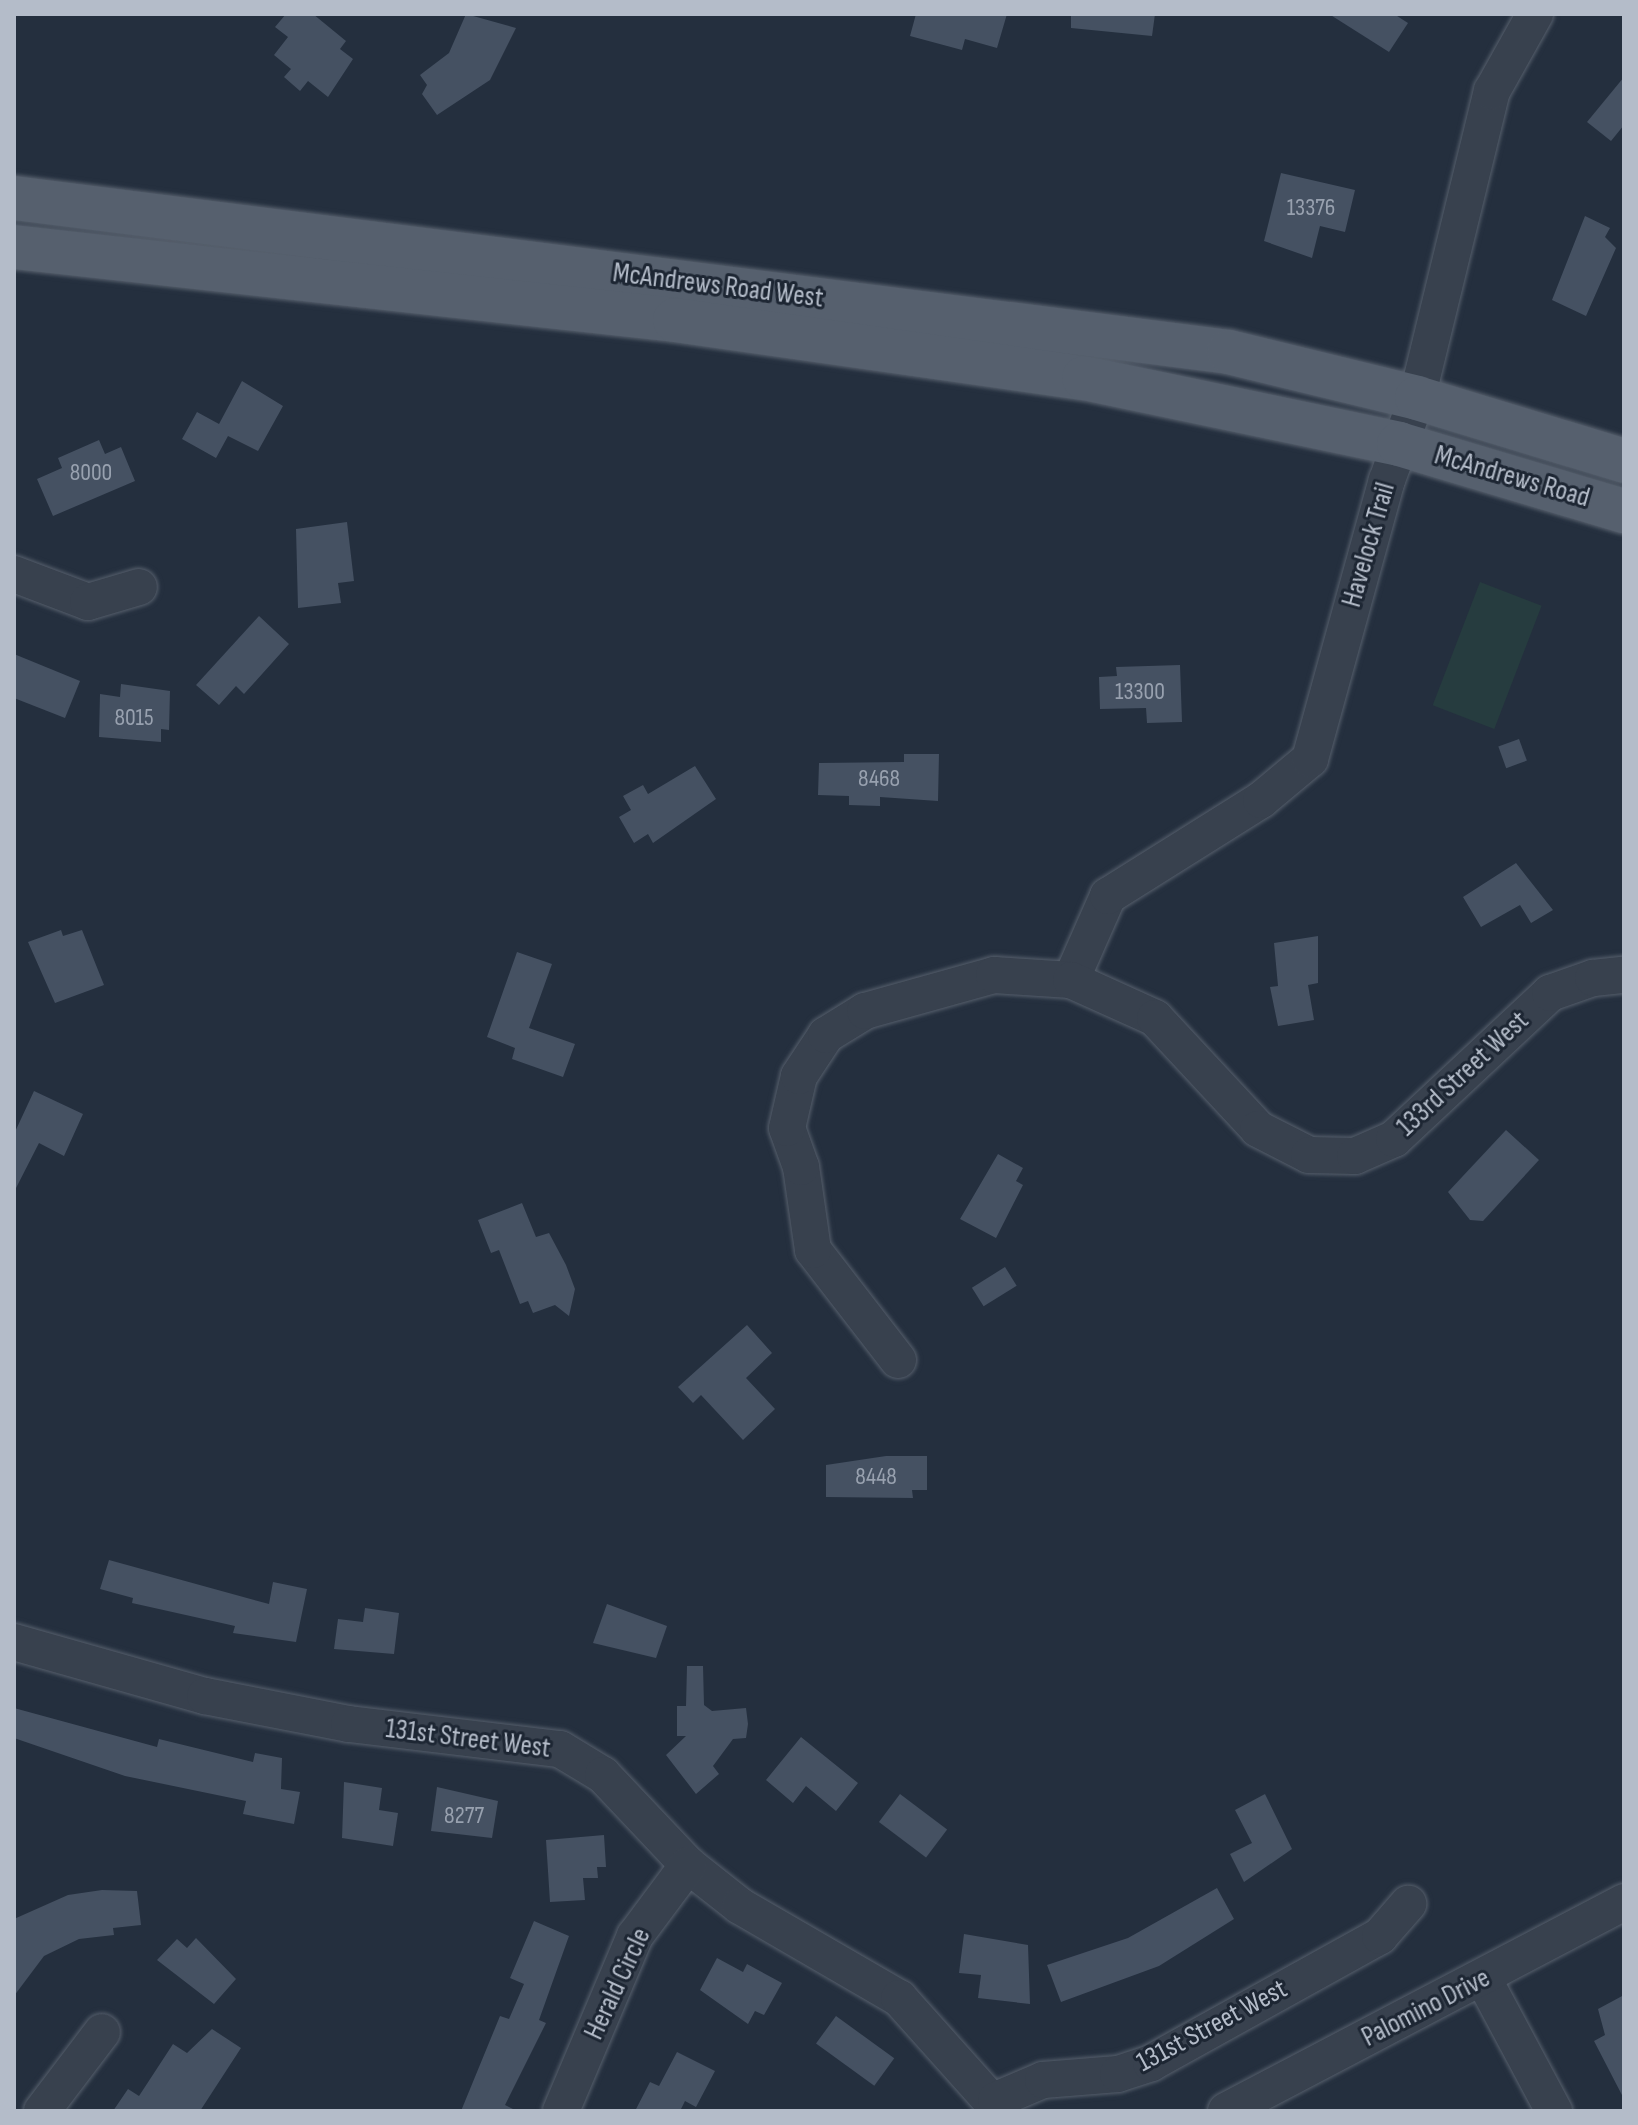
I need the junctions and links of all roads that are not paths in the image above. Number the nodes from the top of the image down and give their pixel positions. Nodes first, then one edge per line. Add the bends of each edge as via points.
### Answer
1 (1535, 14) edge
2 (14, 198) edge
3 (14, 247) edge
4 (1417, 398) junction
5 (1399, 444) junction
6 (1624, 461) edge
7 (1624, 511) edge
8 (14, 574) edge
9 (139, 587) dead end
10 (1624, 975) edge
11 (1071, 980) junction
12 (898, 1360) dead end
13 (14, 1642) edge
14 (688, 1865) junction
15 (1624, 1902) edge
16 (1408, 1904) dead end
17 (1484, 1980) junction
18 (102, 2032) dead end
19 (998, 2106) edge
20 (42, 2111) edge
21 (561, 2111) edge
22 (1226, 2111) edge
23 (1554, 2111) edge

1 - 4 street, Havelock Trail via 1492,91
2 - 4 main road, McAndrews Road West via 1229,352
3 - 5 main road, McAndrews Road West via 691,322 1084,378
4 - 5 street, Havelock Trail
4 - 6 main road, McAndrews Road
5 - 7 main road, McAndrews Road
5 - 11 street, Havelock Trail via 1310,759 1261,800 1108,896
8 - 9 street via 88,602
10 - 11 street, 133rd Street West via 1593,978 1550,993 1394,1139 1355,1156 1309,1155 1258,1129 1155,1018
11 - 12 street via 994,975 865,1011 826,1035 799,1076 787,1128 801,1167 813,1250
13 - 14 street, 131st Street West via 205,1696 349,1724 560,1749 603,1775
14 - 19 street, 131st Street West via 740,1906 899,1998
14 - 21 street, Herald Circle via 635,1936
15 - 17 street, Palomino Drive
16 - 19 street, 131st Street West via 1380,1936 1151,2063 1118,2074 1043,2080
17 - 22 street, Palomino Drive
17 - 23 street
18 - 20 street

